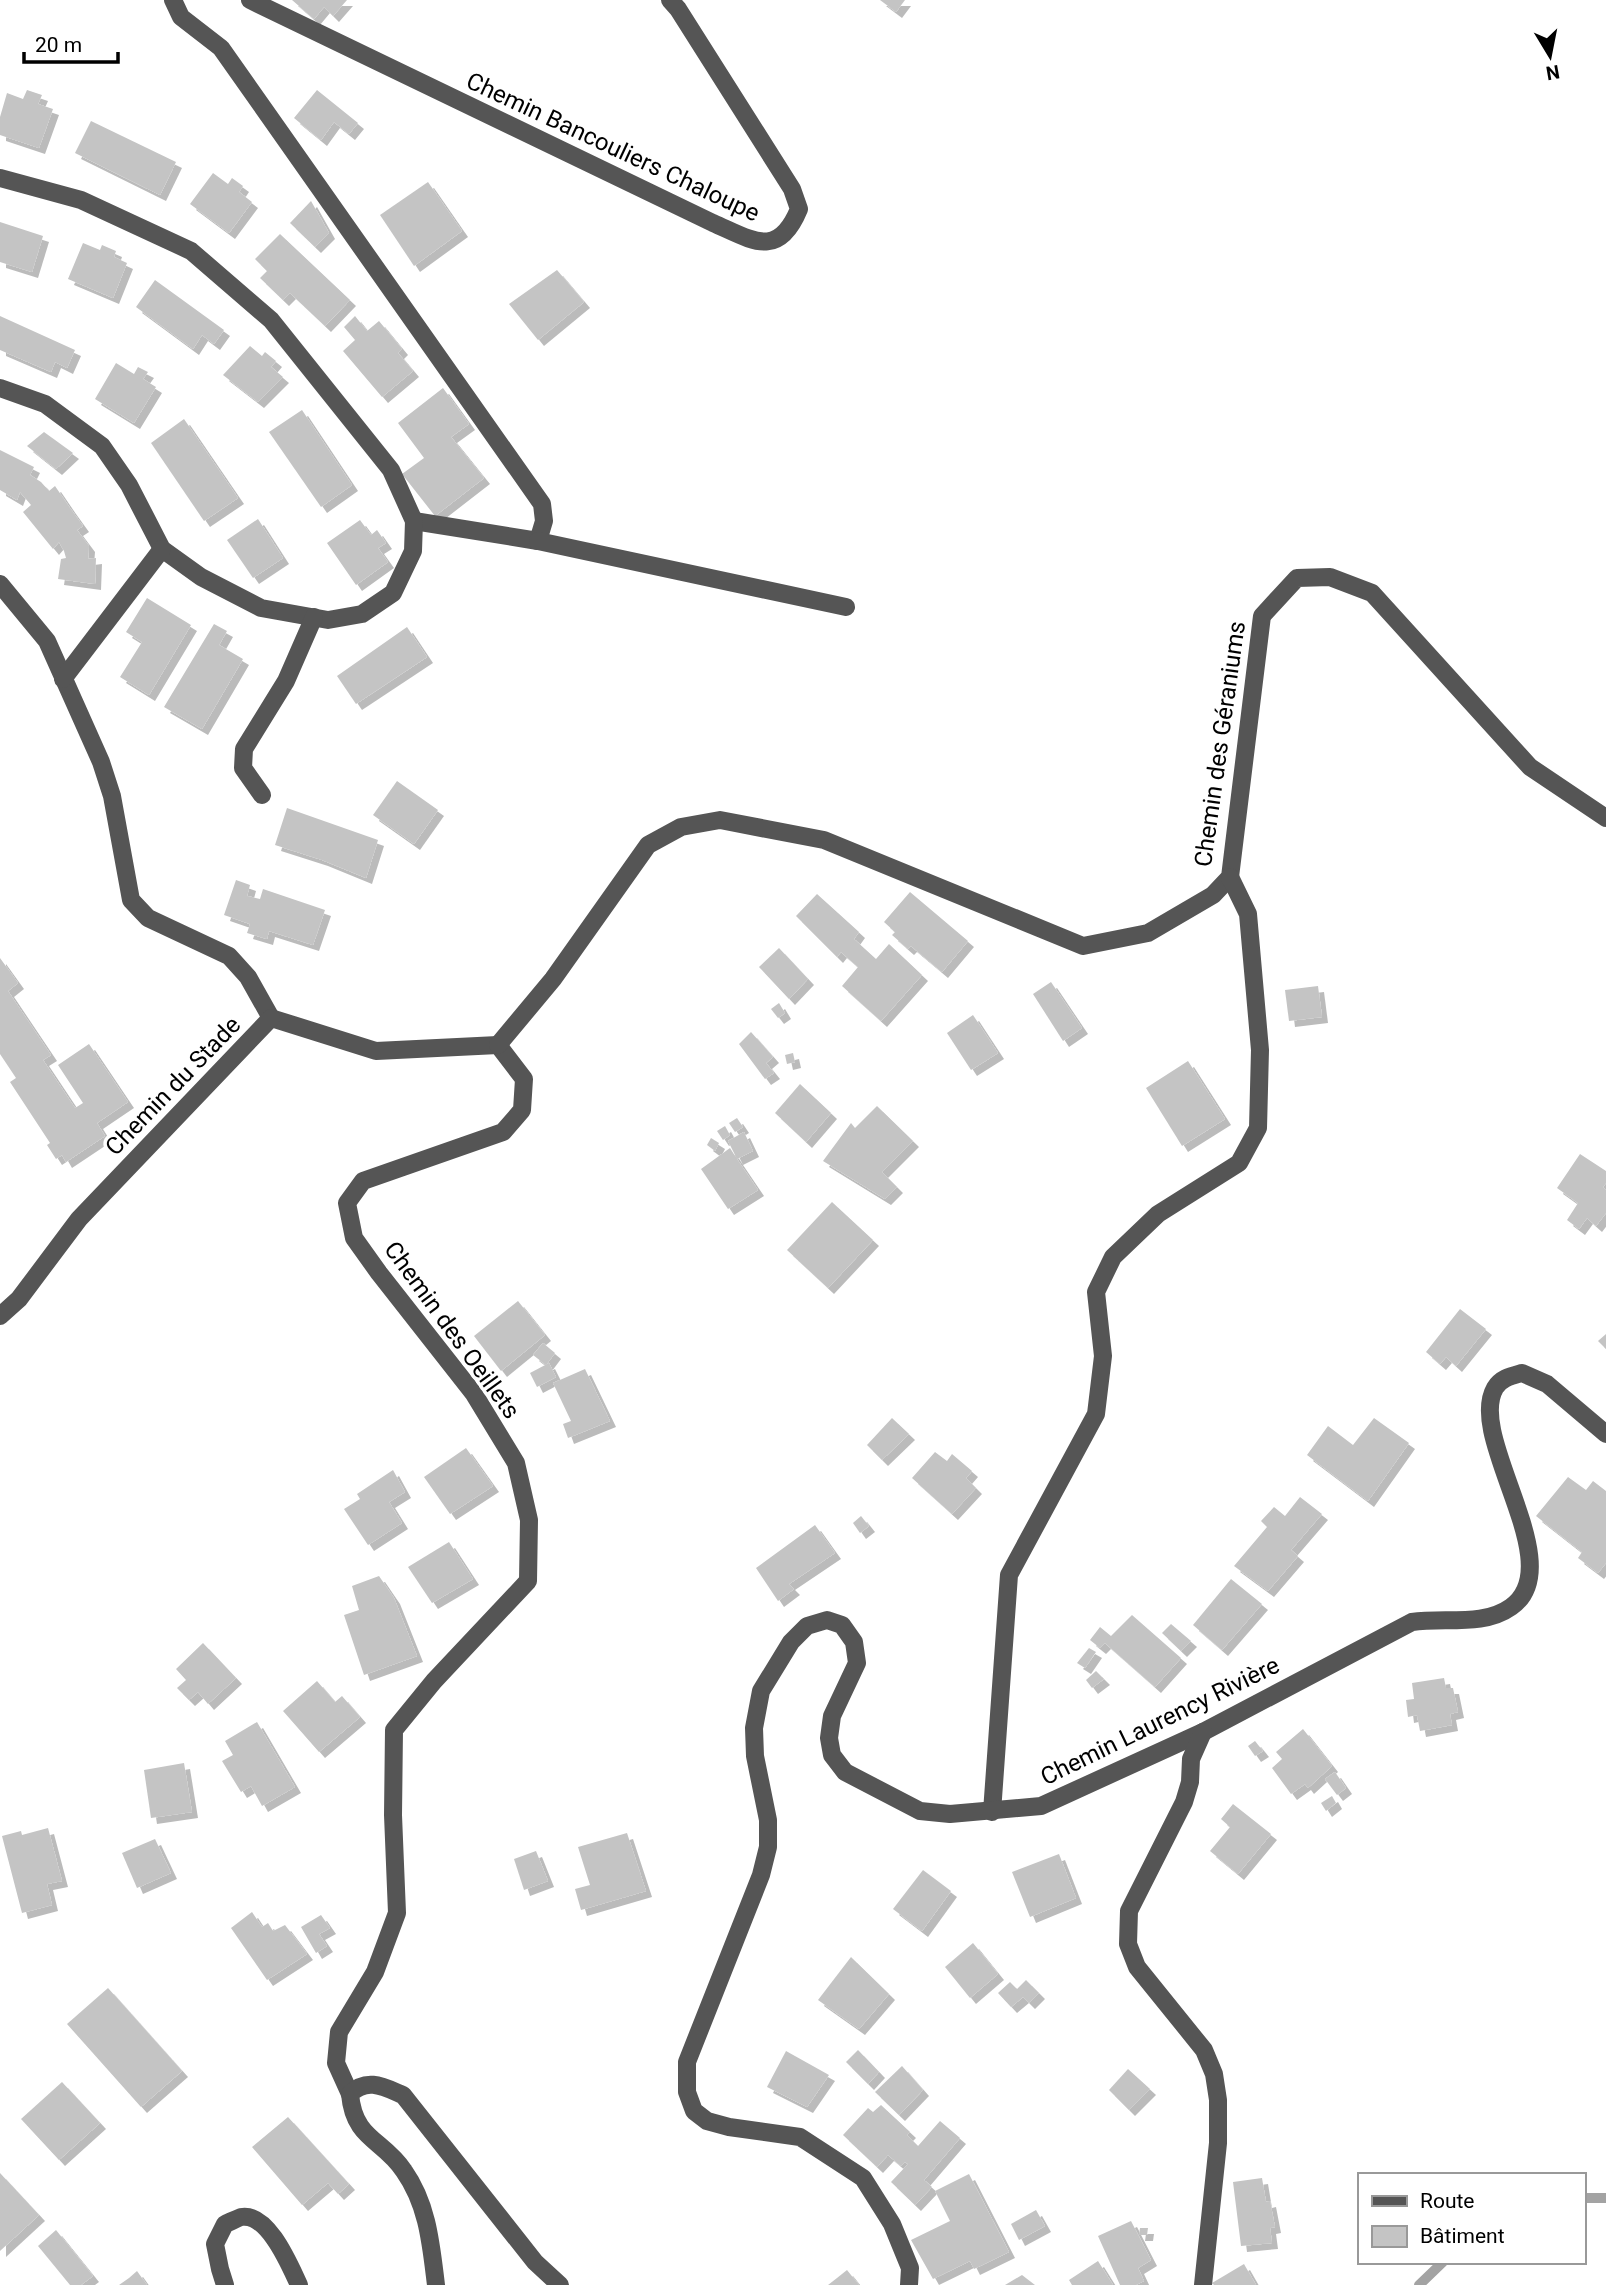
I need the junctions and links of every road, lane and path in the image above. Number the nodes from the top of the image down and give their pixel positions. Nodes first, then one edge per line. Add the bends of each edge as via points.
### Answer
1 (173, 0) edge
2 (250, 0) edge
3 (670, 0) edge
4 (0, 178) edge
5 (0, 388) edge
6 (414, 521) junction
7 (538, 541) junction
8 (162, 549) junction
9 (0, 584) edge
10 (846, 607) dead end
11 (314, 617) junction
12 (63, 679) junction
13 (262, 795) dead end
14 (1606, 818) edge
15 (1230, 877) junction
16 (271, 1018) junction
17 (498, 1045) junction
18 (0, 1316) edge
19 (1606, 1434) edge
20 (1203, 1732) junction
21 (992, 1812) junction
22 (350, 2094) junction
23 (225, 2285) edge
24 (299, 2285) edge
25 (436, 2285) edge
26 (560, 2285) edge
27 (909, 2285) edge
28 (1203, 2285) edge

1 - 7 street via 181,17 221,48 542,504 544,521
2 - 3 street, Chemin Bancouliers Chaloupe via 713,223 757,242 776,240 791,228 799,209 792,189
4 - 6 street via 81,200 191,251 271,320 391,470
5 - 8 street via 45,404 102,446 130,485
6 - 7 street
6 - 11 street via 413,551 393,593 362,614 328,620
7 - 10 street
8 - 11 street via 201,578 261,608
8 - 12 street
9 - 12 street, Chemin du Stade via 47,641
11 - 13 street via 286,681 244,749 243,768
12 - 16 street, Chemin du Stade via 112,796 131,900 148,918 229,956
14 - 15 street, Chemin des Géraniums via 1530,767 1372,593 1330,578 1297,578 1262,616
15 - 17 street, Chemin des Géraniums via 1213,895 1148,933 1083,946 824,840 720,820 681,827 648,845 553,979
15 - 21 street via 1248,914 1260,1051 1258,1128 1239,1163 1158,1214 1114,1257 1096,1292 1103,1356 1096,1414 1009,1575
16 - 17 street via 376,1051
16 - 18 street, Chemin du Stade via 79,1219 19,1299
17 - 22 street, Chemin des Oeillets via 524,1079 522,1110 503,1132 363,1181 347,1203 354,1238 474,1394 516,1463 529,1520 528,1580 433,1681 394,1730 397,1913 375,1972 339,2032 336,2063
19 - 20 street, Chemin Laurency Rivière via 1547,1384 1522,1373 1504,1378 1494,1390 1492,1431 1531,1563 1527,1587 1513,1606 1476,1619 1412,1622
20 - 21 street, Chemin Laurency Rivière via 1041,1806
20 - 28 street via 1191,1759 1184,1802 1129,1911 1128,1944 1137,1967 1204,2050 1219,2099
21 - 27 street, Chemin Laurency Rivière via 920,1811 845,1772 832,1755 829,1738 832,1716 857,1664 854,1642 842,1625 827,1620 807,1626 791,1642 761,1691 754,1728 768,1847 687,2062 687,2092 694,2111 707,2121 800,2137 863,2178 892,2224 910,2268
22 - 25 street via 351,2110 362,2131 403,2168 418,2194 428,2225
22 - 26 street via 357,2086 375,2083 403,2095 535,2262
23 - 24 street via 215,2244 225,2224 243,2217 259,2221 282,2249

